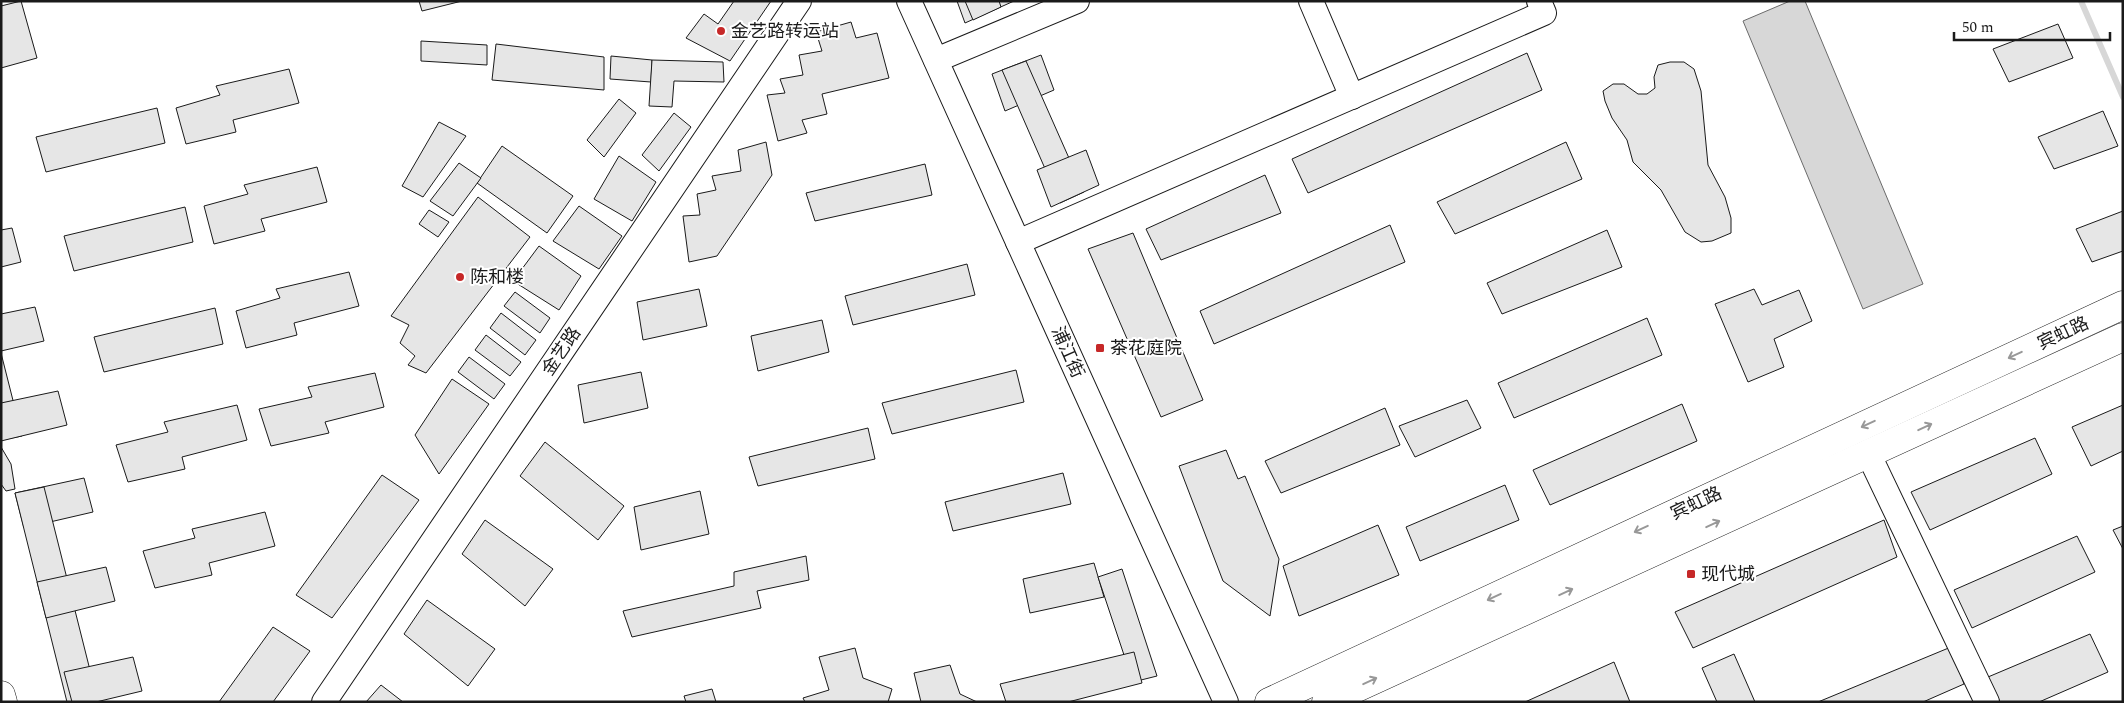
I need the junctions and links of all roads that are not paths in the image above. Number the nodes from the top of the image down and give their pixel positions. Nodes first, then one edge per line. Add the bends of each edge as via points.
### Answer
1 (799, 1) edge
2 (909, 1) edge
3 (1077, 1) edge
4 (1311, 1) edge
5 (1539, 1) edge
6 (936, 60) junction
7 (1352, 96) junction
8 (1018, 242) junction
9 (2123, 305) edge
10 (2123, 336) edge
11 (1868, 453) junction
12 (1, 695) edge
13 (1980, 700) edge
14 (3, 702) edge
15 (324, 702) edge
16 (1226, 702) edge
17 (1270, 702) edge
18 (1326, 702) edge

1 - 15 street, 金艺路
2 - 6 street, 浦江街
3 - 6 street
4 - 7 street
5 - 7 street via 1544,13
6 - 8 street, 浦江街
7 - 8 street
8 - 16 street, 浦江街
9 -> 17 main road, 宾虹路
11 -> 10 main road, 宾虹路
11 - 13 street
18 -> 11 main road, 宾虹路
12 - 14 main road

